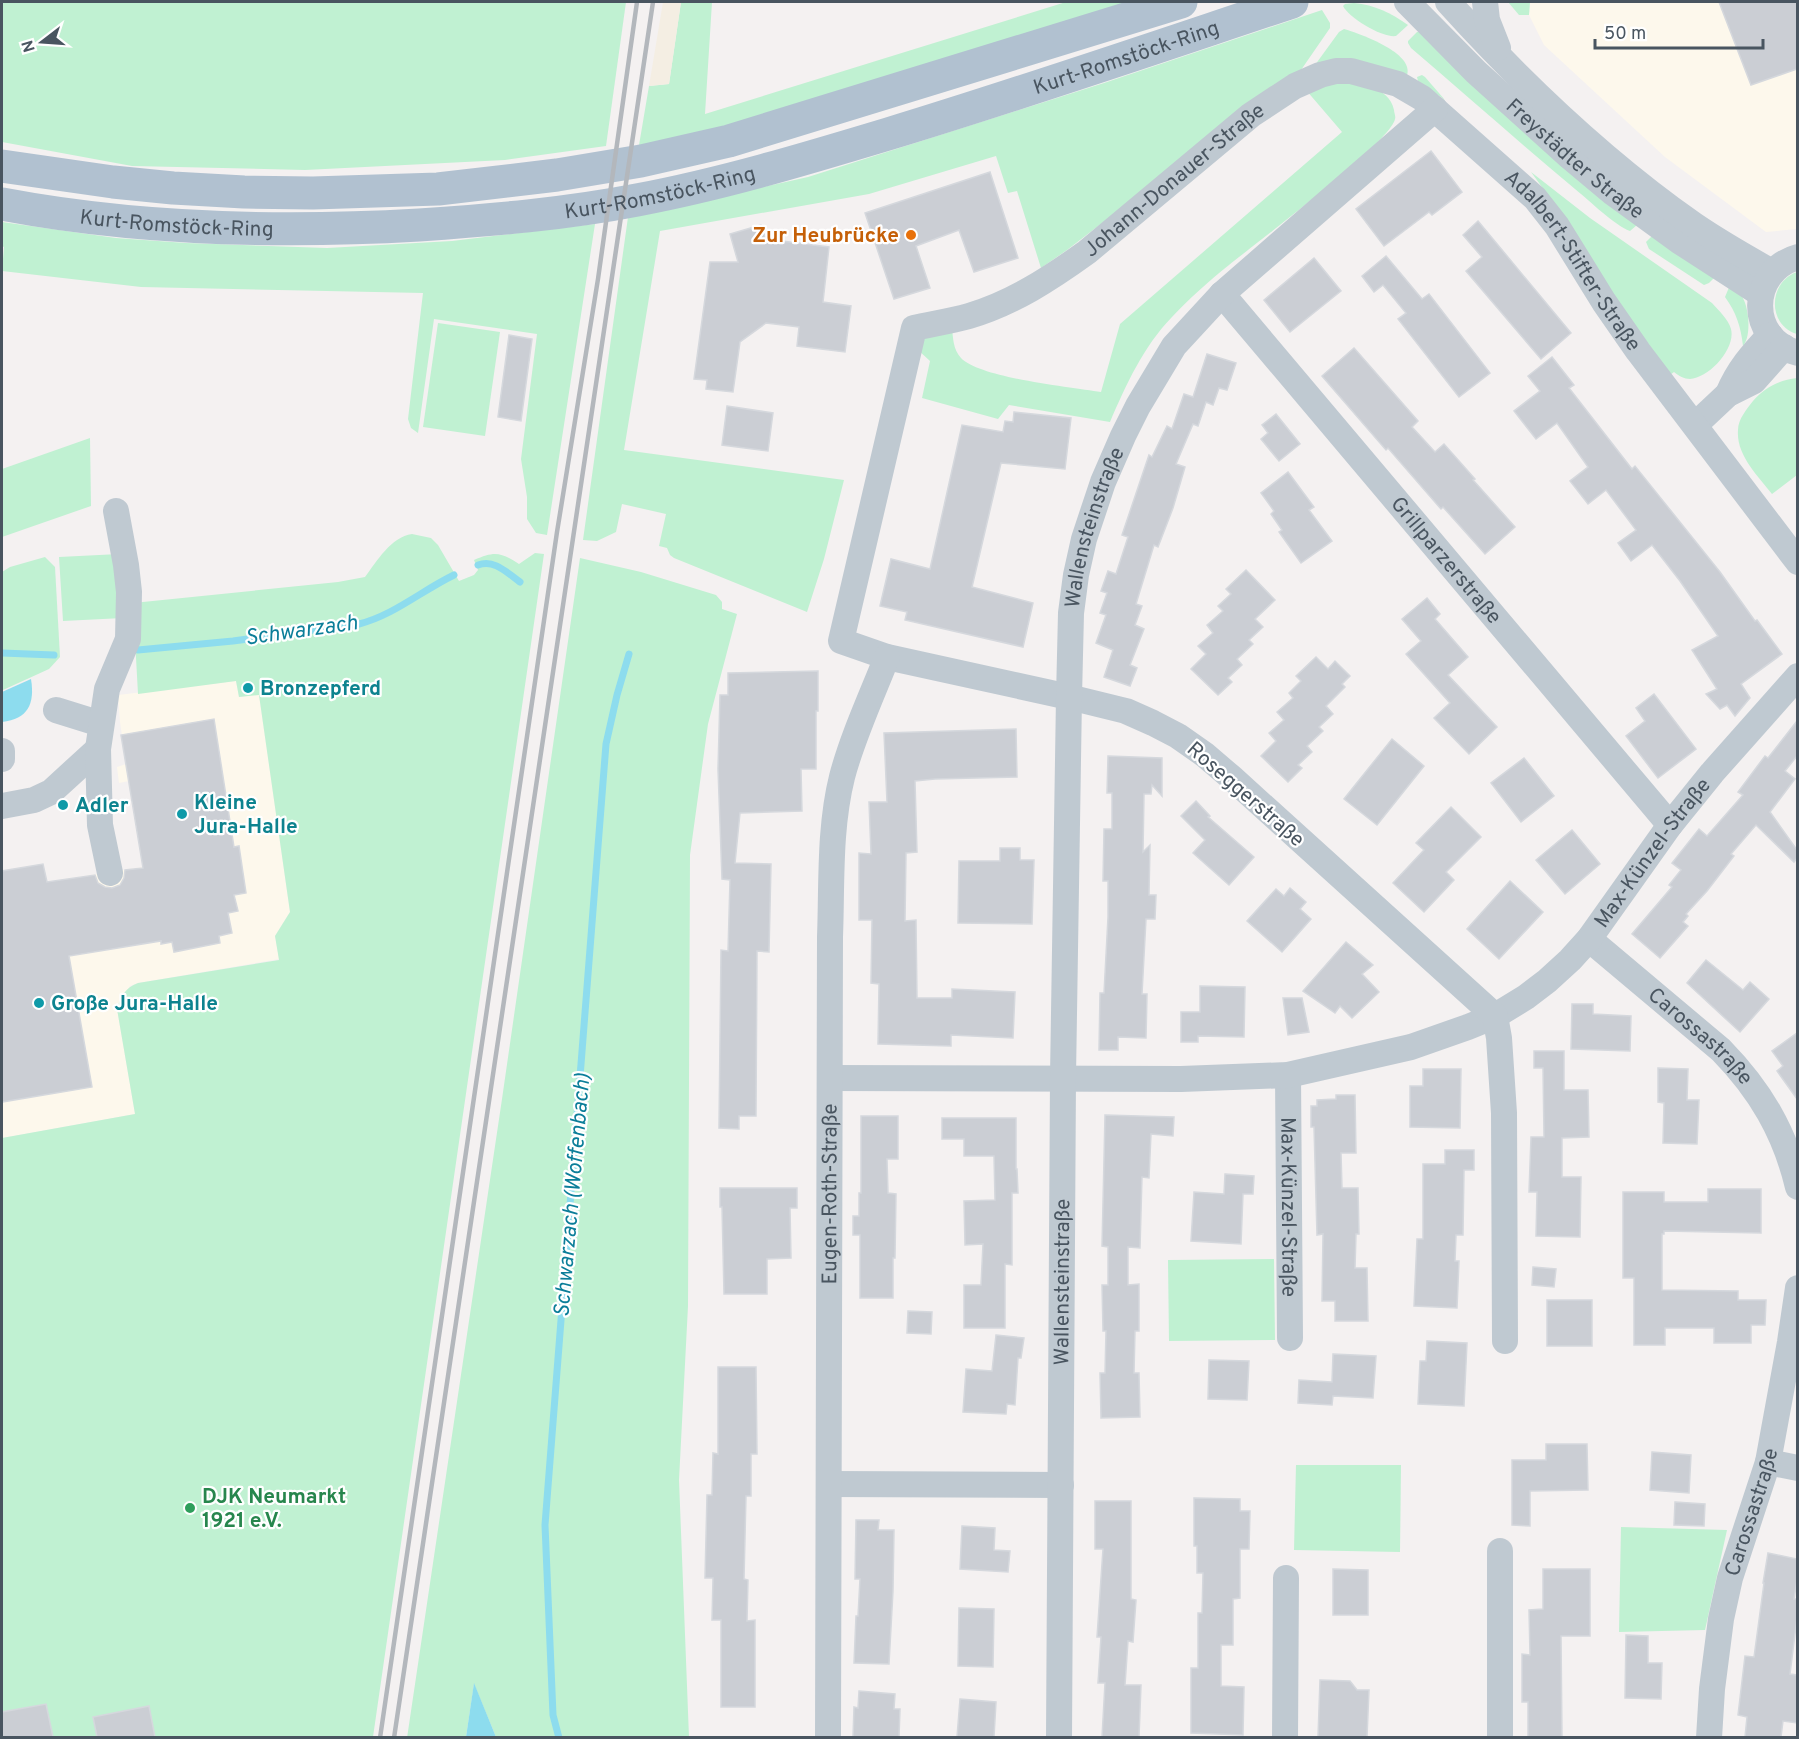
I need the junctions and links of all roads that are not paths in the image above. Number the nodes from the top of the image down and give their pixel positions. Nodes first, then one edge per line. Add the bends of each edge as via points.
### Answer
1 (1180, 2) edge
2 (1292, 2) edge
3 (1407, 2) edge
4 (1448, 2) edge
5 (1485, 2) edge
6 (1506, 64) junction
7 (1435, 109) junction
8 (2, 166) edge
9 (2, 204) edge
10 (1797, 257) edge
11 (1766, 283) junction
12 (1222, 294) junction
13 (1784, 345) edge
14 (1695, 425) junction
15 (116, 511) dead end
16 (1797, 562) edge
17 (841, 641) joint
18 (888, 657) junction
19 (1797, 676) edge
20 (1069, 697) junction
21 (56, 710) dead end
22 (99, 737) junction
23 (2, 751) edge
24 (2, 759) edge
25 (2, 806) edge
26 (1670, 825) junction
27 (110, 873) dead end
28 (1588, 939) junction
29 (1495, 1016) junction
30 (1288, 1075) junction
31 (1063, 1077) junction
32 (830, 1078) junction
33 (1797, 1187) edge
34 (1797, 1288) edge
35 (1290, 1338) dead end
36 (1505, 1341) dead end
37 (1768, 1462) junction
38 (1797, 1468) edge
39 (828, 1484) junction
40 (1061, 1485) junction
41 (1500, 1551) dead end
42 (1286, 1578) dead end
43 (828, 1737) edge
44 (1059, 1737) edge
45 (1285, 1737) edge
46 (1500, 1737) edge
47 (1709, 1737) edge

1 - 8 main road, Kurt-Romstöck-Ring via 729,141 557,175 438,189 313,194 173,188
2 - 9 main road, Kurt-Romstöck-Ring via 971,109 800,161 713,184 578,210 322,230 182,227
3 - 11 street, Freystädter Straße via 1476,72 1613,193 1679,241
4 - 6 street, Freystädter Straße
5 - 6 street via 1487,20
6 - 11 street, Freystädter Straße via 1638,183
7 - 12 street, Wallensteinstraße
7 - 14 street, Adalbert-Stifter-Straße via 1548,214 1611,312
7 - 17 street, Johann-Donauer-Straße via 1409,90 1367,74 1336,71 1320,75 1295,86 1251,115 1088,252 1045,281 988,309 914,328
10 - 11 street via 1786,261
11 - 13 street via 1761,315
12 - 20 street, Wallensteinstraße via 1161,365 1122,436 1103,482 1076,575
12 - 26 street, Grillparzerstraße
13 - 14 street via 1743,365 1728,394
14 - 16 street, Adalbert-Stifter-Straße
15 - 22 street via 129,592 128,639 107,688
17 - 18 street, Roseggerstraße
18 - 20 street, Roseggerstraße
18 - 32 street, Eugen-Roth-Straße via 854,742 837,801 830,926
19 - 26 street, Max-Künzel-Straße
20 - 29 street, Roseggerstraße via 1126,711 1178,736 1205,755
20 - 31 street, Wallensteinstraße
21 - 22 street
22 - 25 street via 69,777 51,792 34,800
22 - 27 street via 100,825
23 - 24 street
26 - 28 street, Max-Künzel-Straße
28 - 29 street, Max-Künzel-Straße via 1547,981
28 - 33 street, Carossastraße via 1740,1069 1785,1142
29 - 30 street, Max-Künzel-Straße via 1411,1047
29 - 36 street via 1504,1113
30 - 31 street, Max-Künzel-Straße via 1181,1079
30 - 35 street, Max-Künzel-Straße
31 - 32 street
31 - 40 street, Wallensteinstraße
32 - 39 street, Eugen-Roth-Straße
34 - 37 street, Carossastraße
37 - 38 street
37 - 47 street, Carossastraße via 1721,1618
39 - 40 street
39 - 43 street, Eugen-Roth-Straße
40 - 44 street, Wallensteinstraße
41 - 46 street
42 - 45 street

